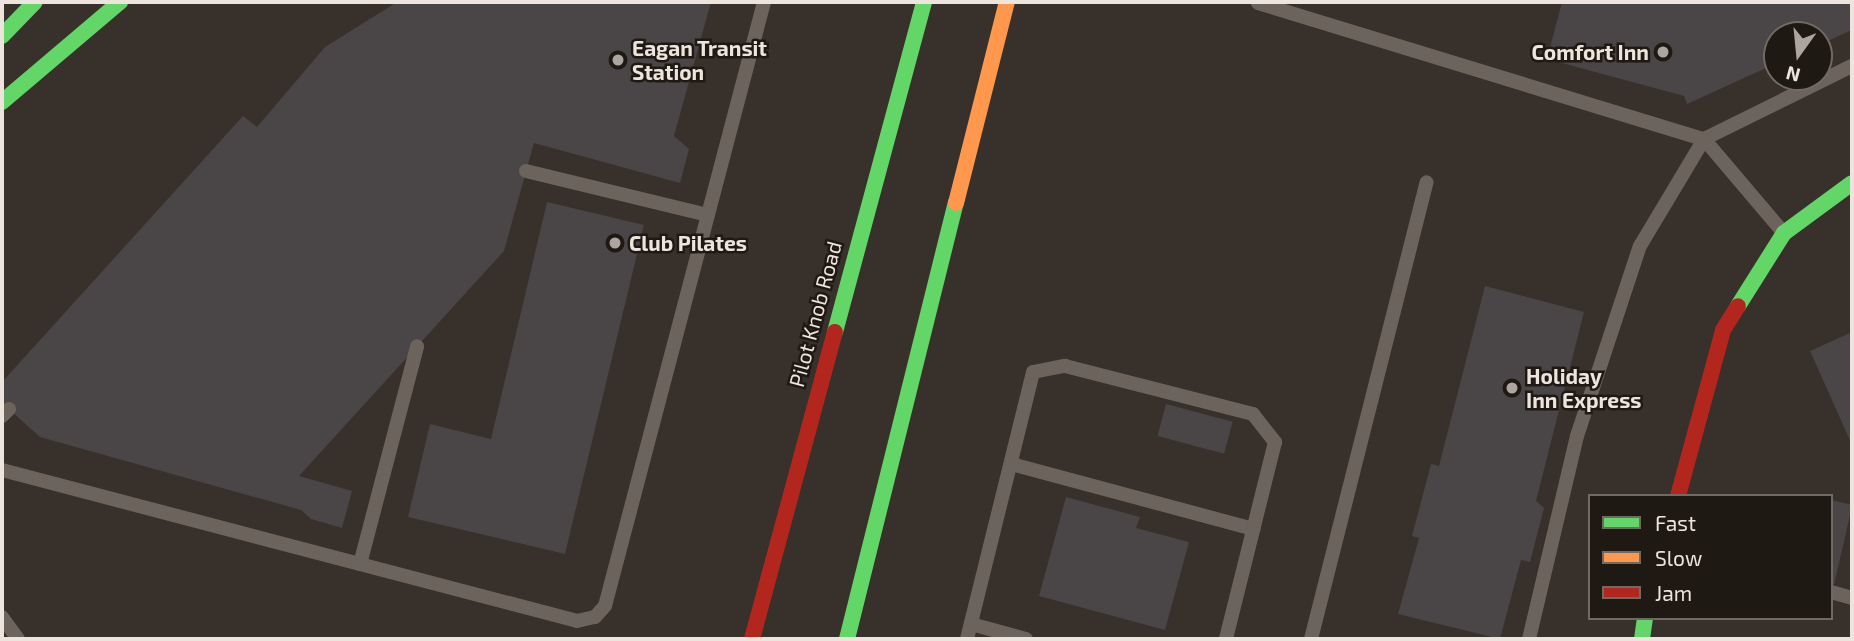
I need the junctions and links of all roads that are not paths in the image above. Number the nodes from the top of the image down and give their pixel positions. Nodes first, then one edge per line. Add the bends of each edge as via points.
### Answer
1 (35, 2) edge
2 (120, 2) edge
3 (764, 2) edge
4 (925, 2) edge
5 (1007, 2) edge
6 (1258, 3) edge
7 (2, 36) edge
8 (1852, 66) edge
9 (2, 102) edge
10 (1704, 139) junction
11 (526, 172) dead end
12 (1427, 182) dead end
13 (1852, 183) edge
14 (708, 215) junction
15 (1784, 233) junction
16 (418, 346) dead end
17 (1011, 464) junction
18 (2, 470) edge
19 (1679, 494) edge
20 (1253, 528) junction
21 (359, 564) junction
22 (1833, 593) edge
23 (1852, 598) edge
24 (2, 617) edge
25 (1645, 620) edge
26 (971, 624) junction
27 (18, 639) edge
28 (752, 639) edge
29 (847, 639) edge
30 (967, 639) edge
31 (1026, 639) edge
32 (1226, 639) edge
33 (1311, 639) edge
34 (1529, 639) edge
35 (1643, 639) edge

1 - 7 main road
2 - 9 main road
3 - 14 lane
4 - 28 main road, Pilot Knob Road
5 - 29 main road
6 - 10 lane
8 - 10 lane
10 - 15 lane via 1751,201
10 - 34 lane via 1640,246 1577,436
11 - 14 lane
12 - 33 lane
13 - 15 main road
14 - 21 lane via 605,606 595,617 578,621
15 - 19 main road via 1723,330
16 - 21 lane
17 - 20 lane
17 - 20 lane via 1034,372 1065,366 1254,414 1275,442
17 - 26 lane
18 - 21 lane
20 - 32 lane
22 - 23 lane
24 - 27 lane
25 - 35 main road
26 - 30 lane
26 - 31 lane

